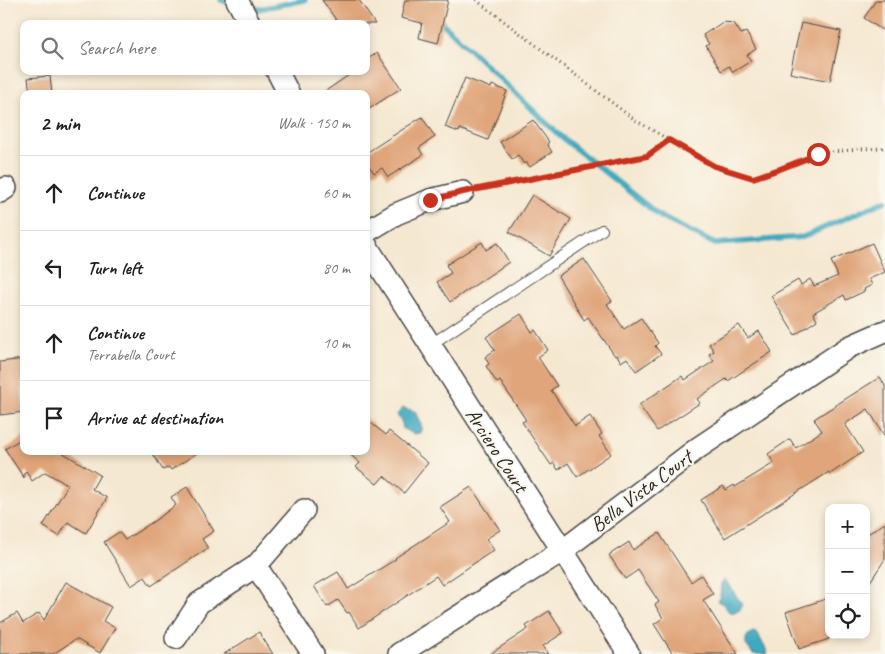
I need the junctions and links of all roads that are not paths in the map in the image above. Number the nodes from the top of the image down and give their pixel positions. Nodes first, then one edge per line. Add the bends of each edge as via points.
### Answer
1 (237, 0) edge
2 (248, 20) edge
3 (279, 75) edge
4 (287, 90) edge
5 (463, 192) road end
6 (370, 230) edge
7 (602, 230) dead end
8 (370, 251) edge
9 (885, 331) edge
10 (430, 345) junction
11 (304, 510) dead end
12 (562, 551) junction
13 (256, 566) junction
14 (176, 638) dead end
15 (313, 654) edge
16 (399, 654) edge
17 (629, 654) edge

1 - 2 street
3 - 4 street
5 - 6 street via 430,200
7 - 10 lane
8 - 10 street, Arciero Court
9 - 12 street, Bella Vista Court via 849,347 706,442
10 - 12 street, Arciero Court
11 - 13 street
12 - 16 street, Bella Vista Court
12 - 17 street, Arciero Court
13 - 14 street via 199,603
13 - 15 street

